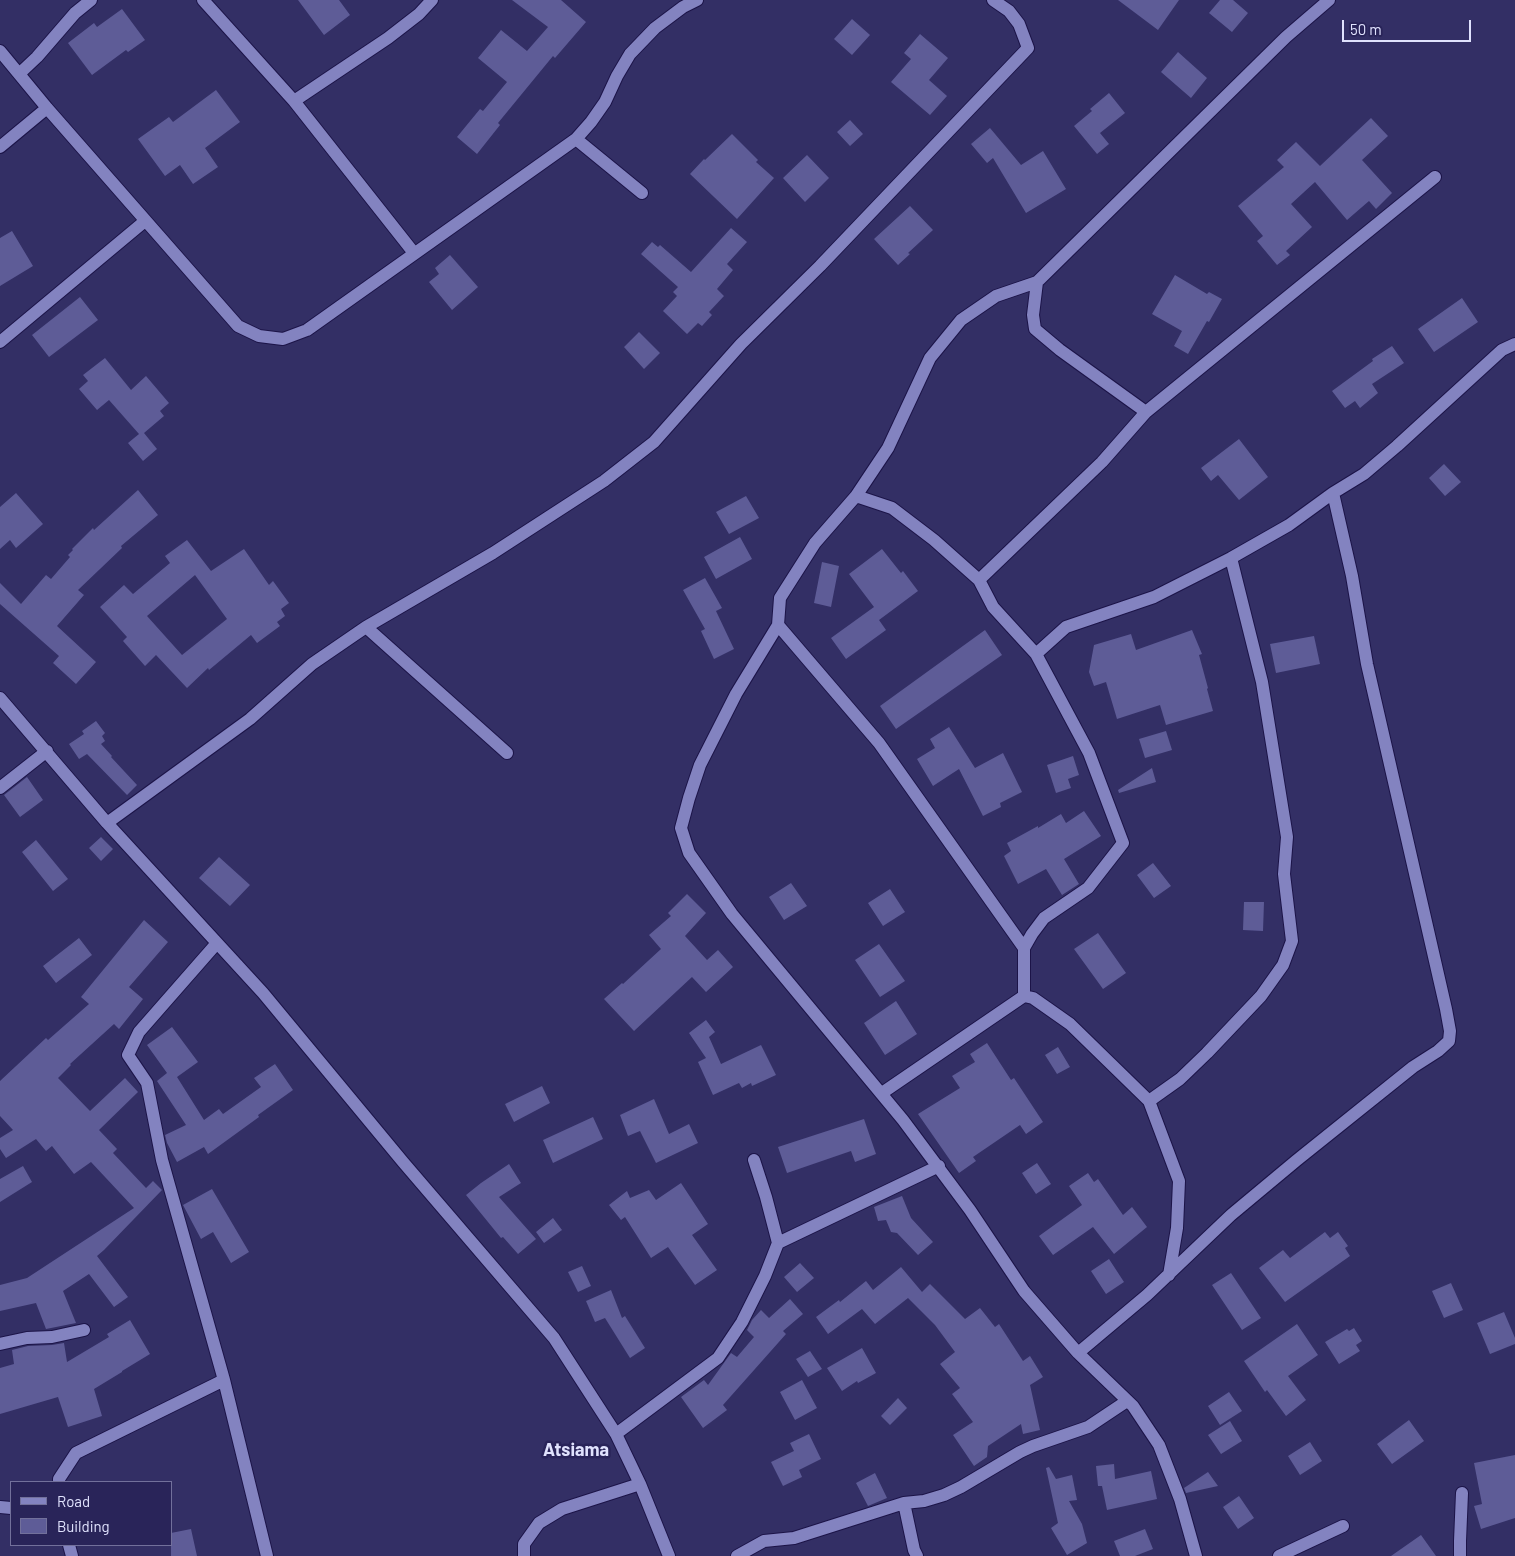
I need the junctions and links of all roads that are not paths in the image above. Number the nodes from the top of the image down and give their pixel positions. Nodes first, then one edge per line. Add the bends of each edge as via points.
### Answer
1 (90, 0) edge
2 (203, 0) edge
3 (432, 0) edge
4 (697, 0) edge
5 (993, 0) edge
6 (1329, 0) edge
7 (0, 51) edge
8 (19, 74) junction
9 (294, 100) junction
10 (47, 108) junction
11 (576, 139) junction
12 (0, 148) edge
13 (1435, 177) dead end
14 (642, 193) dead end
15 (145, 221) junction
16 (414, 253) junction
17 (1037, 282) junction
18 (0, 342) edge
19 (1515, 344) edge
20 (1146, 412) junction
21 (1333, 493) junction
22 (856, 496) junction
23 (1230, 558) junction
24 (979, 580) junction
25 (778, 625) junction
26 (366, 627) junction
27 (1036, 654) junction
28 (0, 698) edge
29 (47, 751) junction
30 (507, 753) dead end
31 (0, 788) edge
32 (107, 823) junction
33 (217, 943) junction
34 (1024, 948) junction
35 (1024, 996) junction
36 (882, 1093) junction
37 (1149, 1101) junction
38 (754, 1160) dead end
39 (939, 1166) junction
40 (778, 1243) junction
41 (1169, 1275) junction
42 (84, 1330) dead end
43 (0, 1344) edge
44 (1078, 1353) junction
45 (224, 1380) junction
46 (1127, 1401) junction
47 (616, 1434) junction
48 (59, 1481) edge
49 (640, 1484) junction
50 (1462, 1493) dead end
51 (904, 1503) junction
52 (1343, 1526) dead end
53 (267, 1556) edge
54 (524, 1556) edge
55 (669, 1556) edge
56 (737, 1556) edge
57 (917, 1556) edge
58 (1196, 1556) edge
59 (1279, 1556) edge
60 (1460, 1556) edge

1 - 8 street
2 - 9 street
3 - 9 street via 388,38
4 - 11 street via 655,28 630,54 605,102
5 - 26 street via 1019,24 1028,48 741,344 654,442 596,486 493,553
6 - 17 street via 1286,37
7 - 8 street
8 - 10 street
9 - 16 street
10 - 12 street
10 - 15 street
11 - 14 street
11 - 16 street
13 - 20 street
15 - 16 street via 238,326 259,336 282,339 307,330
15 - 18 street
17 - 20 street via 1033,315 1035,328
17 - 22 street via 996,296 961,320 930,358 888,448
19 - 21 street via 1502,350 1364,474
20 - 24 street via 1102,462
21 - 23 street via 1289,525
21 - 41 street via 1367,664 1446,1009 1449,1041 1282,1172 1231,1215
22 - 24 street via 892,508
22 - 25 street via 815,543 780,598
23 - 27 street via 1154,597 1066,627
23 - 37 street via 1262,682 1287,837 1284,874 1292,941 1283,965 1261,996 1187,1073
24 - 27 street via 993,607
25 - 34 street via 879,743
25 - 36 street via 736,694 700,765 681,828 689,853 732,914
26 - 30 street
26 - 32 street via 312,664 250,719
27 - 34 street via 1090,752 1123,843 1088,888 1044,918
28 - 29 street
29 - 31 street
29 - 32 street
32 - 33 street
33 - 45 street via 139,1032 128,1055 147,1084 162,1160
33 - 47 street via 554,1338
34 - 35 street
35 - 36 street
35 - 37 street via 1033,998 1070,1024
36 - 39 street
37 - 41 street via 1179,1181 1177,1228
38 - 40 street
39 - 40 street
39 - 44 street via 1024,1290
40 - 47 street via 742,1322 718,1358
41 - 44 street
42 - 43 street
44 - 46 street
45 - 48 street via 76,1452
45 - 53 street
46 - 51 street via 1088,1427 1020,1452 944,1495
46 - 58 street via 1159,1445 1180,1500
47 - 49 street
49 - 54 street via 562,1509 539,1523 524,1544
49 - 55 street
50 - 60 street
51 - 56 street via 794,1538 764,1541
51 - 57 street
52 - 59 street

